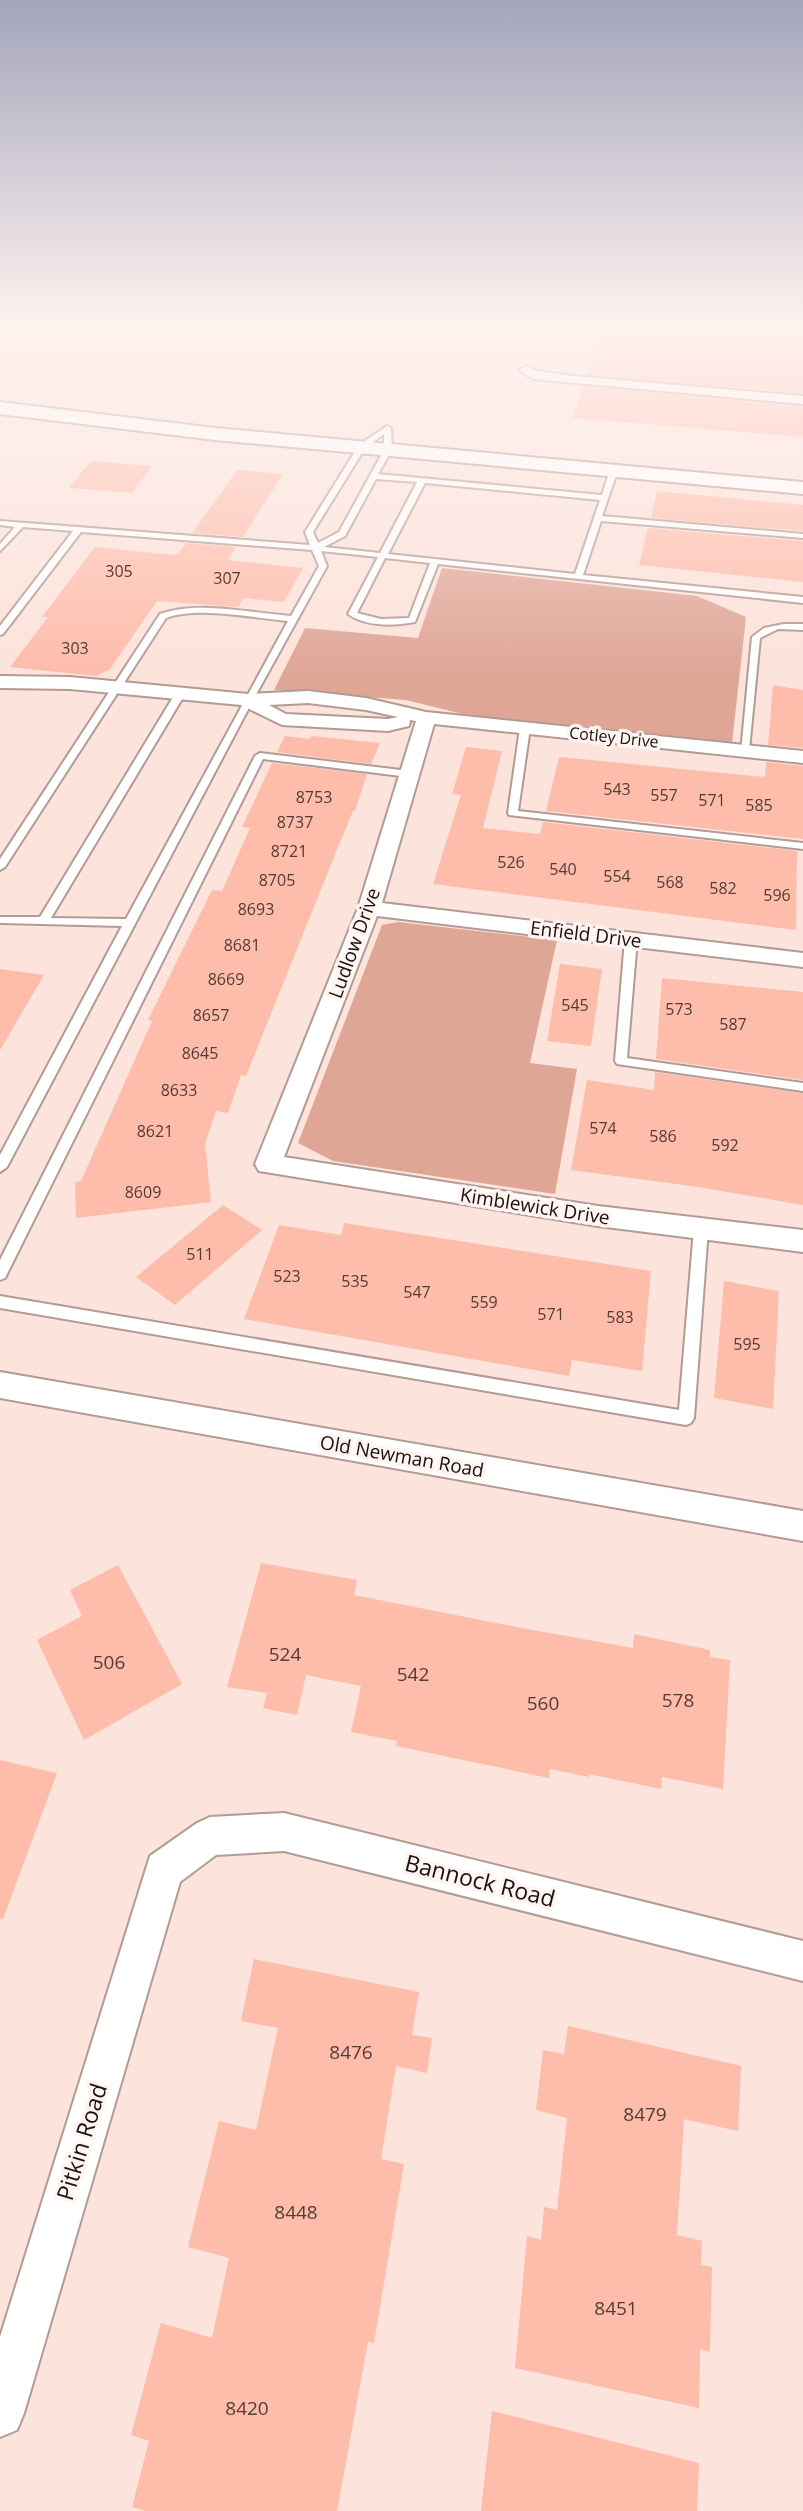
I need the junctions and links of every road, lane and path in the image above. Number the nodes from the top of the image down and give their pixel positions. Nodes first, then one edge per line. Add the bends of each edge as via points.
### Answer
1 (300, 441) edge
2 (372, 441) edge
3 (390, 441) edge
4 (362, 447) junction
5 (388, 450) junction
6 (614, 471) junction
7 (373, 476) junction
8 (422, 481) junction
9 (803, 488) edge
10 (605, 498) junction
11 (598, 517) junction
12 (0, 523) edge
13 (21, 524) junction
14 (79, 529) junction
15 (803, 536) edge
16 (315, 548) junction
17 (0, 549) edge
18 (384, 555) junction
19 (435, 561) junction
20 (578, 577) junction
21 (803, 600) edge
22 (293, 619) junction
23 (803, 627) edge
24 (0, 632) edge
25 (0, 681) edge
26 (117, 688) junction
27 (180, 694) junction
28 (248, 700) junction
29 (426, 718) junction
30 (524, 729) junction
31 (744, 750) junction
32 (803, 757) edge
33 (409, 774) junction
34 (803, 846) edge
35 (0, 867) edge
36 (369, 908) junction
37 (0, 919) edge
38 (43, 921) junction
39 (130, 923) junction
40 (631, 939) junction
41 (803, 960) edge
42 (803, 1087) edge
43 (268, 1164) joint
44 (0, 1167) edge
45 (701, 1229) junction
46 (803, 1241) edge
47 (0, 1274) edge
48 (0, 1302) edge
49 (0, 1385) edge
50 (803, 1526) edge
51 (164, 1870) joint
52 (803, 1961) edge
53 (0, 2413) edge

1 - 4 main road
2 - 4 lane
3 - 5 lane
4 - 5 main road
4 - 16 lane via 309,533
5 - 6 main road
5 - 7 lane
6 - 9 main road
6 - 10 lane
7 - 8 lane
7 - 16 lane via 342,534
8 - 10 lane
8 - 18 lane
10 - 11 lane
11 - 15 lane
11 - 20 lane
12 - 13 lane
13 - 14 lane
13 - 17 lane
14 - 16 lane
14 - 24 lane
16 - 18 lane
16 - 22 lane via 323,566
18 - 19 lane
18 - 19 lane via 352,614 365,620 412,620
19 - 20 lane
20 - 21 lane
22 - 26 lane via 194,610 163,616
22 - 28 lane
23 - 31 lane via 765,629 756,637
25 - 26 street
26 - 27 street
26 - 35 lane
27 - 28 street
27 - 38 lane
28 - 29 street, Cotley Drive via 282,719 388,725
28 - 39 lane
29 - 30 street, Cotley Drive
29 - 33 street, Ludlow Drive
30 - 31 street, Cotley Drive
30 - 34 lane via 513,813
31 - 32 street, Cotley Drive
33 - 36 street, Ludlow Drive
33 - 47 lane via 260,756
36 - 40 street, Enfield Drive
36 - 43 street, Ludlow Drive
37 - 38 lane
38 - 39 lane
39 - 44 lane
40 - 41 street, Enfield Drive
40 - 42 lane via 621,1061
43 - 45 street, Kimblewick Drive
45 - 46 street, Kimblewick Drive
45 - 48 lane via 686,1418
49 - 50 street, Old Newman Road
51 - 52 street, Bannock Road via 211,1836 284,1832
51 - 53 street, Pitkin Road

